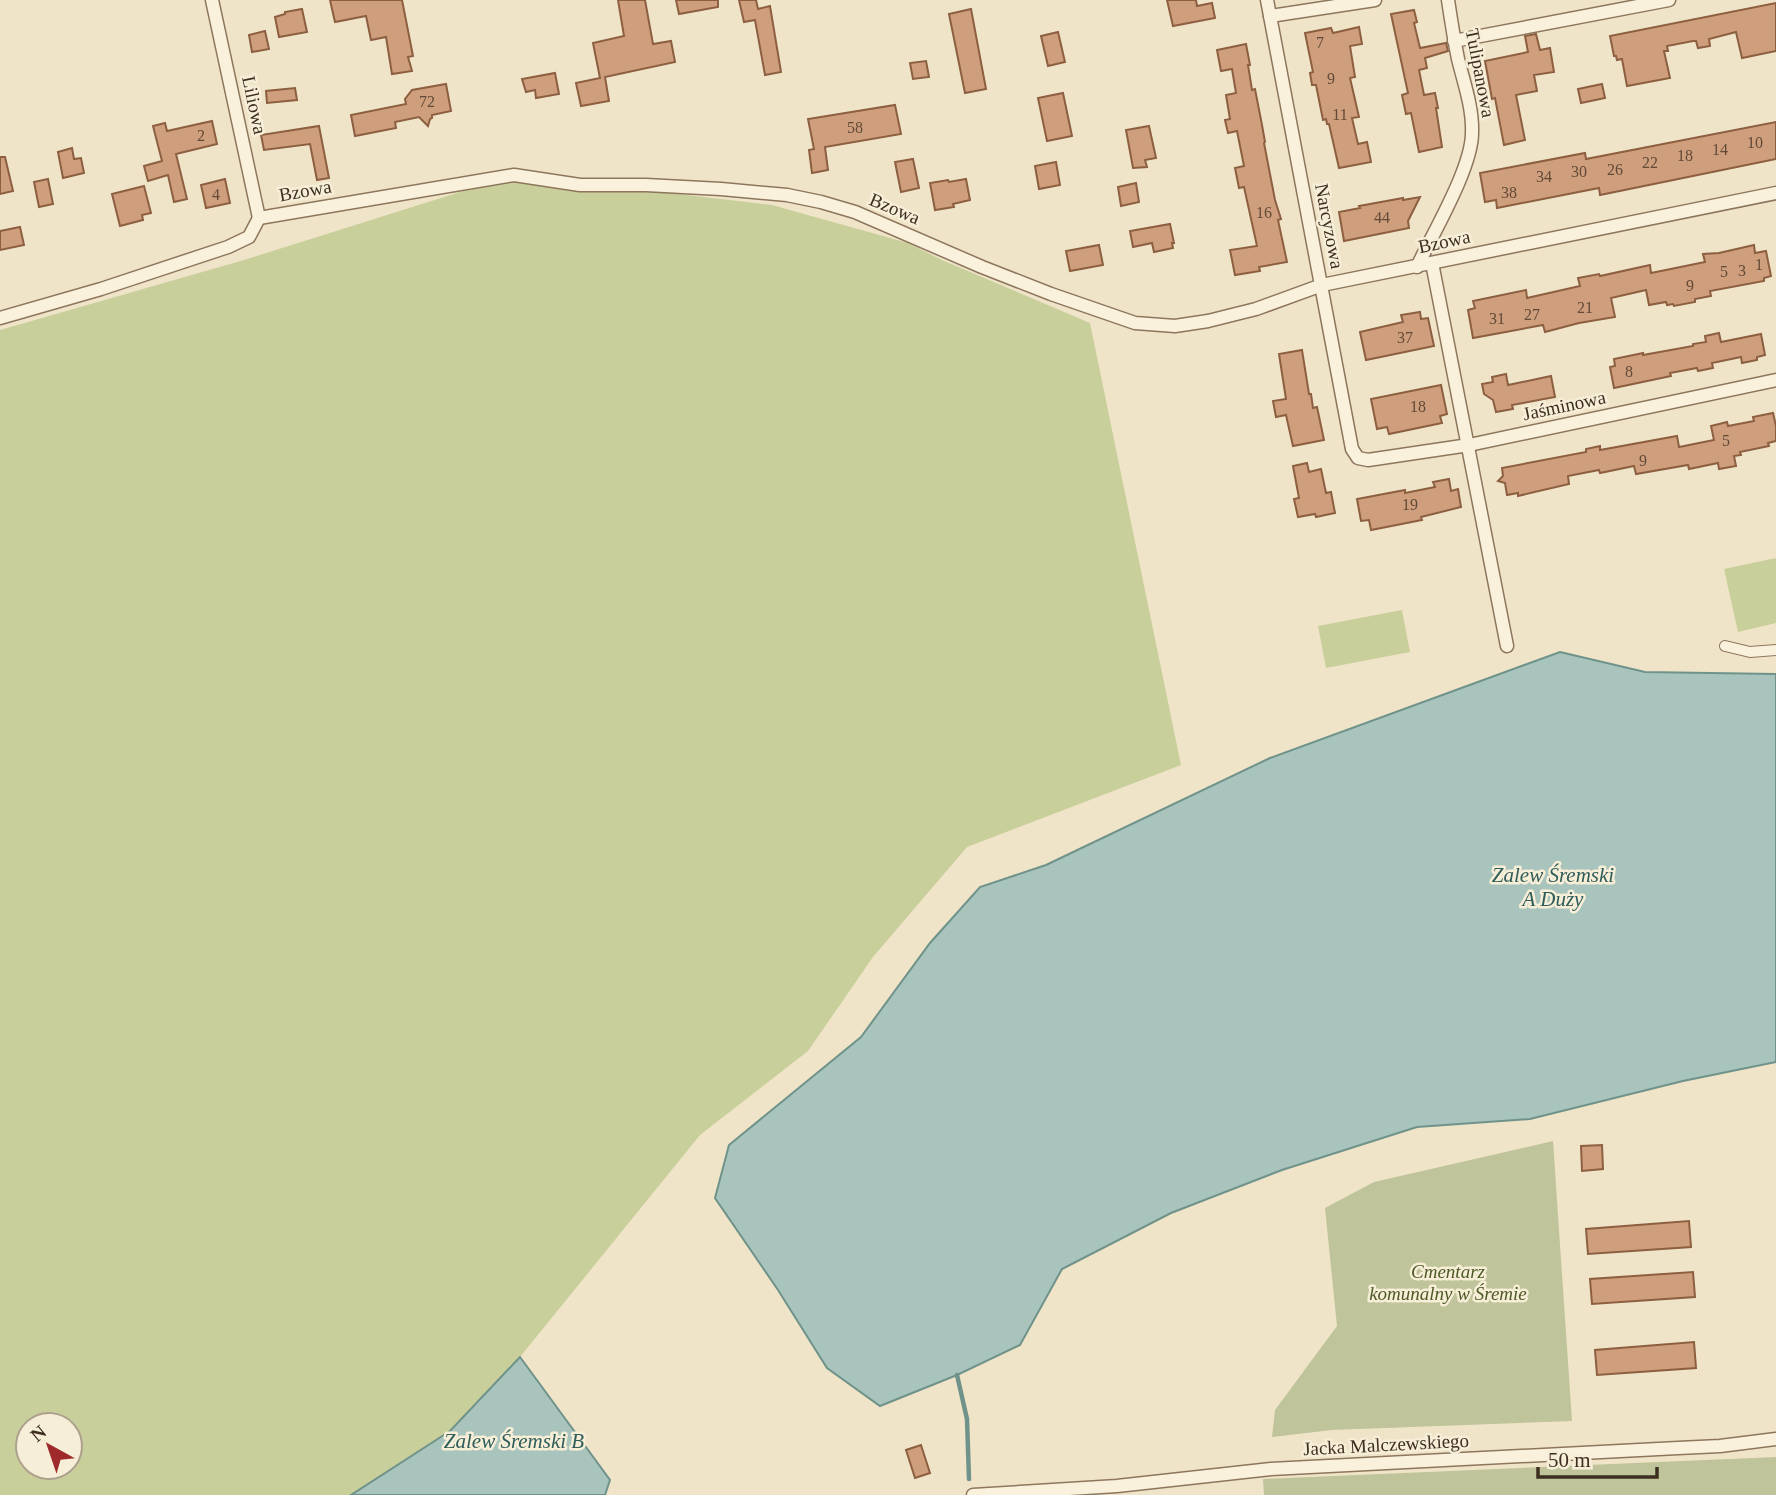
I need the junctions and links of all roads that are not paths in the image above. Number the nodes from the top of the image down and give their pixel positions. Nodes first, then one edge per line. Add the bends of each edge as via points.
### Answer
1 (212, 0) edge
2 (1267, 0) edge
3 (1375, 0) edge
4 (1448, 0) edge
5 (1669, 0) edge
6 (1270, 16) junction
7 (1454, 41) junction
8 (1776, 193) edge
9 (260, 218) junction
10 (1433, 263) junction
11 (1417, 267) junction
12 (1322, 285) junction
13 (0, 318) edge
14 (1776, 380) edge
15 (1469, 444) junction
16 (1358, 458) joint
17 (1507, 646) dead end
18 (1725, 646) dead end
19 (1776, 650) edge
20 (1776, 1439) edge
21 (998, 1493) edge
22 (973, 1495) edge

1 - 9 street, Liliowa
2 - 6 street, Narcyzowa
3 - 6 street
4 - 7 street, Tulipanowa
5 - 7 street
6 - 12 street, Narcyzowa
7 - 11 street, Tulipanowa via 1473,135 1467,161
8 - 10 street, Bzowa
9 - 12 street, Bzowa via 514,175 580,185 720,189 821,202 1135,323 1175,326 1209,321
9 - 13 street, Bzowa via 249,237 228,247
10 - 11 street, Bzowa
10 - 15 street
11 - 12 street, Bzowa
12 - 16 street, Narcyzowa via 1352,449
14 - 15 street, Jaśminowa
15 - 16 street, Jaśminowa
15 - 17 street
18 - 19 street via 1750,652
20 - 21 street, Jacka Malczewskiego via 1706,1447 1270,1469 1118,1486
21 - 22 street, Jacka Malczewskiego

